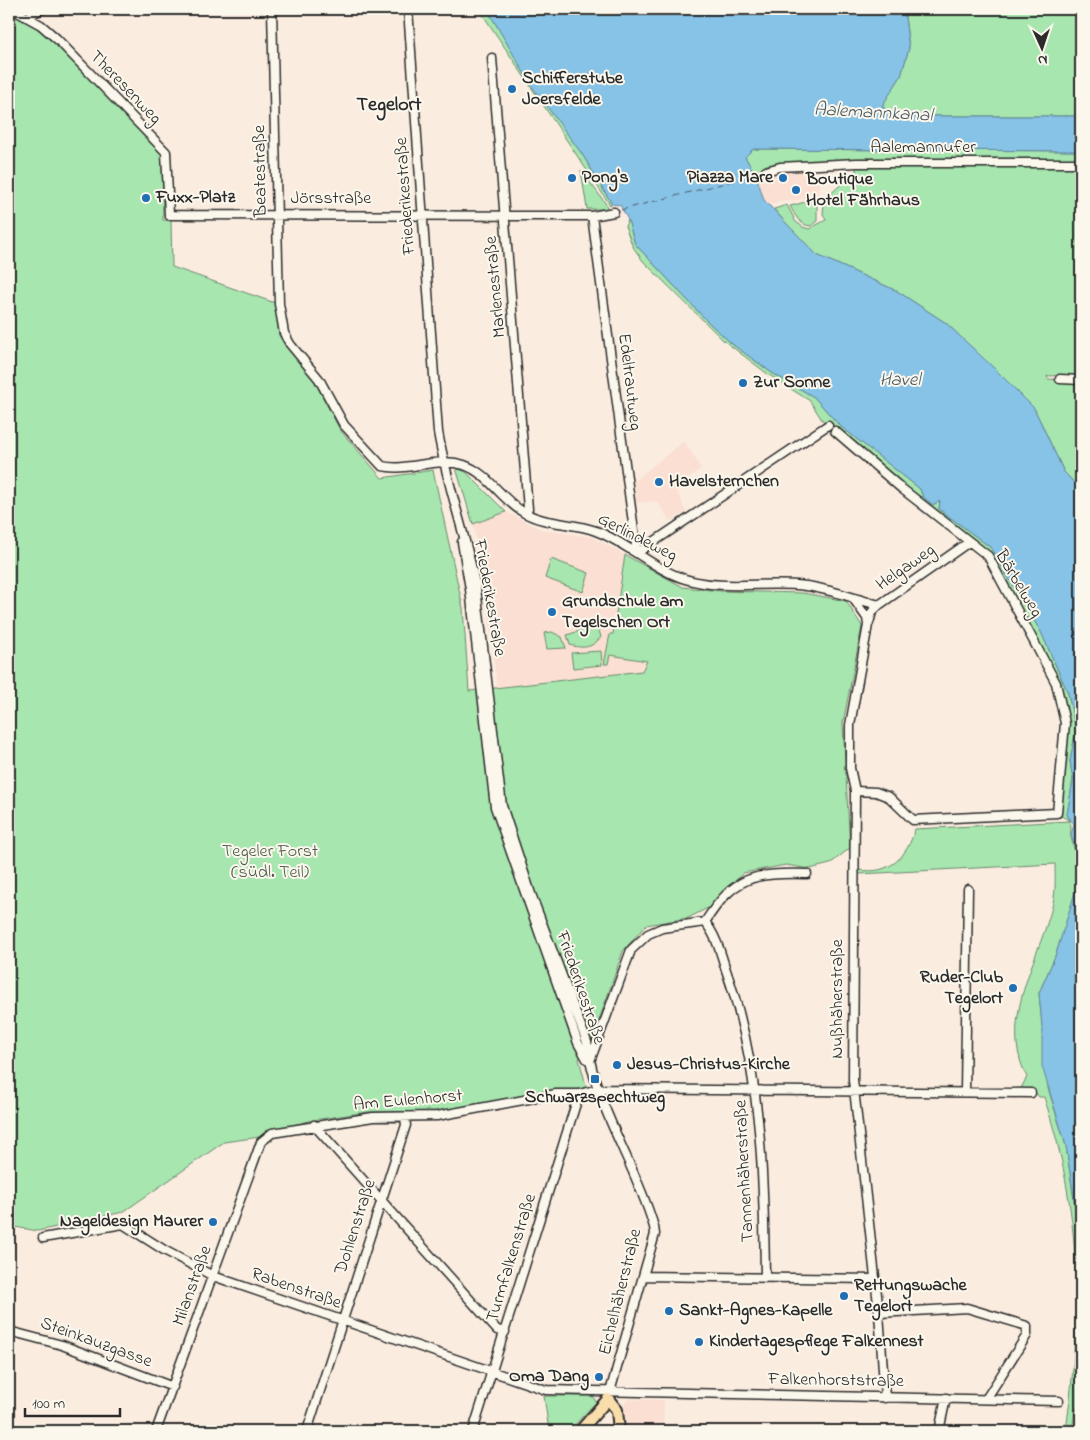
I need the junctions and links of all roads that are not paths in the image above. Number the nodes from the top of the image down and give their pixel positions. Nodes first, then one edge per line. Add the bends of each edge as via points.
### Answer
1 (12, 9) edge
2 (42, 9) edge
3 (272, 9) edge
4 (408, 9) edge
5 (28, 17) junction
6 (492, 58) dead end
7 (1081, 163) edge
8 (766, 171) dead end
9 (614, 212) dead end
10 (169, 214) joint
11 (276, 214) junction
12 (422, 215) junction
13 (505, 216) junction
14 (592, 216) junction
15 (284, 333) joint
16 (1060, 379) dead end
17 (1081, 380) edge
18 (828, 425) dead end
19 (835, 431) dead end
20 (444, 463) junction
21 (526, 514) junction
22 (969, 542) junction
23 (637, 553) junction
24 (856, 601) junction
25 (879, 605) junction
26 (868, 625) junction
27 (855, 791) junction
28 (807, 874) dead end
29 (968, 889) dead end
30 (705, 922) junction
31 (590, 1063) junction
32 (598, 1089) junction
33 (755, 1090) junction
34 (855, 1091) junction
35 (964, 1092) junction
36 (1031, 1093) dead end
37 (579, 1094) junction
38 (405, 1118) junction
39 (314, 1125) junction
40 (258, 1150) joint
41 (381, 1199) junction
42 (43, 1238) dead end
43 (213, 1276) junction
44 (643, 1276) junction
45 (764, 1278) junction
46 (874, 1279) junction
47 (879, 1313) junction
48 (342, 1320) junction
49 (9, 1331) edge
50 (504, 1332) junction
51 (492, 1372) junction
52 (172, 1387) junction
53 (546, 1390) joint
54 (610, 1395) junction
55 (885, 1398) junction
56 (946, 1398) junction
57 (986, 1399) junction
58 (1059, 1400) dead end
59 (156, 1431) edge
60 (307, 1431) edge
61 (473, 1431) edge
62 (580, 1431) edge
63 (619, 1431) edge
64 (939, 1431) edge

1 - 5 street, Theresenweg
2 - 5 street
3 - 11 street, Beatestraße
4 - 12 street, Friederikestraße
5 - 10 street, Theresenweg via 57,39 166,152
6 - 13 street, Marlenestraße
7 - 8 street, Aalemannufer via 857,163 785,166
9 - 14 street, Jörsstraße
10 - 11 street, Jörsstraße
11 - 12 street, Jörsstraße
11 - 15 street, Beatestraße via 279,304
12 - 13 street, Jörsstraße
12 - 20 street, Friederikestraße via 438,432
13 - 14 street, Jörsstraße
13 - 21 street, Marlenestraße
14 - 23 street, Edeltrautweg
15 - 20 street, Gerlindeweg via 320,379 344,425 382,466
16 - 17 street
18 - 23 street
19 - 22 street, Bärbelweg
20 - 21 street, Gerlindeweg via 466,465 477,471
20 - 31 street, Friederikestraße via 460,527 470,589 495,807 578,1043
21 - 23 street, Gerlindeweg via 548,522 594,530
22 - 25 street, Helgaweg
22 - 27 street, Bärbelweg via 988,556 1056,682 1065,723 1057,813 915,820 889,796
23 - 24 street, Gerlindeweg via 678,576 702,583 806,586
24 - 25 street, Gerlindeweg
24 - 26 street
25 - 26 street, Helgaweg via 872,612
26 - 27 street, Nußhäherstraße via 850,725 850,768
27 - 34 street, Nußhäherstraße
28 - 30 street via 767,873 751,878 716,905
29 - 35 street
30 - 31 street via 662,928 635,945 624,966
30 - 33 street, Tannenhäherstraße via 720,951 738,1004
31 - 32 street, Eichelhäherstraße
32 - 33 street
32 - 37 street, Am Eulenhorst
32 - 44 street, Eichelhäherstraße via 654,1228
33 - 34 street
33 - 45 street, Tannenhäherstraße via 763,1174
34 - 35 street
34 - 46 street, Nußhäherstraße
35 - 36 street
37 - 38 street, Am Eulenhorst via 556,1094 459,1113
37 - 50 street, Turmfalkenstraße
38 - 39 street, Am Eulenhorst via 373,1117
38 - 41 street, Dohlenstraße via 406,1124
39 - 40 street, Am Eulenhorst via 272,1133 263,1138
39 - 41 street
40 - 43 street, Milanstraße
41 - 48 street, Dohlenstraße
41 - 50 street via 497,1330
42 - 43 street, Rabenstraße via 123,1224
43 - 48 street, Rabenstraße
43 - 52 street, Milanstraße
44 - 45 street
44 - 54 street, Eichelhäherstraße
45 - 46 street
46 - 47 street, Nußhäherstraße
47 - 55 street, Nußhäherstraße
47 - 57 street via 967,1308 1027,1326 1027,1335
48 - 51 street, Rabenstraße
48 - 60 street, Dohlenstraße
49 - 52 street, Steinkauzgasse via 62,1345
50 - 51 street, Turmfalkenstraße
51 - 53 street, Rabenstraße
51 - 61 street, Turmfalkenstraße
52 - 59 street, Milanstraße
53 - 54 street, Falkenhorststraße
54 - 55 street, Falkenhorststraße
54 - 62 main road
54 - 63 main road via 617,1410
55 - 56 street, Falkenhorststraße
56 - 57 street, Falkenhorststraße
56 - 64 street
57 - 58 street, Falkenhorststraße

